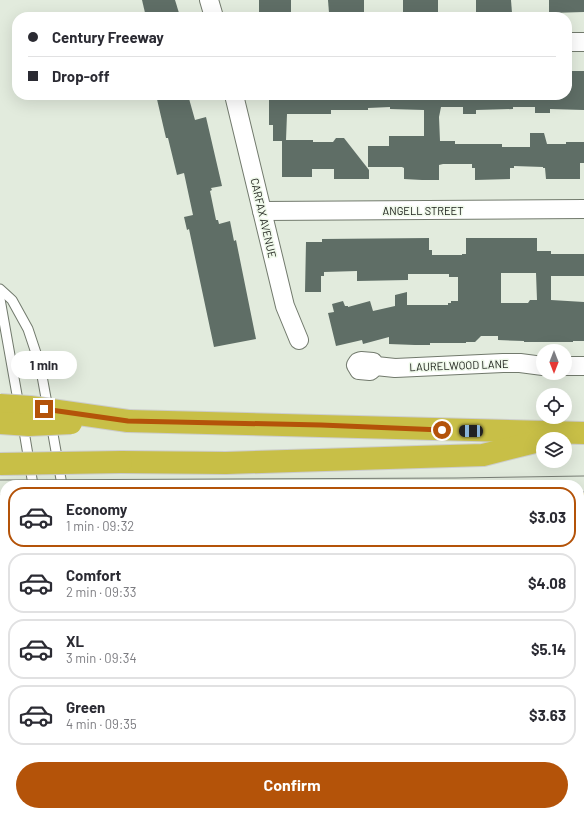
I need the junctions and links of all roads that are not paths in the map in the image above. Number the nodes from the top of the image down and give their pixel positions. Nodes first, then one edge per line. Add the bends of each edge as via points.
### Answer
1 (209, 0) edge
2 (213, 12) edge
3 (572, 42) edge
4 (584, 42) edge
5 (235, 100) edge
6 (584, 209) edge
7 (262, 210) junction
8 (0, 289) edge
9 (0, 299) edge
10 (299, 340) dead end
11 (536, 365) edge
12 (376, 366) dead end
13 (572, 366) edge
14 (584, 366) edge
15 (0, 405) edge
16 (128, 421) junction
17 (0, 423) edge
18 (579, 433) edge
19 (536, 442) edge
20 (0, 464) edge
21 (32, 480) edge
22 (61, 480) edge

1 - 2 street
3 - 4 street
5 - 7 street, CARFAX AVENUE
6 - 7 street, ANGELL STREET
7 - 10 street, CARFAX AVENUE via 285,306
8 - 22 lane via 12,300 28,329 40,364
9 - 21 lane
11 - 12 street, LAURELWOOD LANE via 503,363 395,368
13 - 14 street
15 - 16 highway, bridge
16 - 17 highway, bridge via 29,425
16 - 18 highway
19 - 20 highway, bridge via 483,455 226,463

